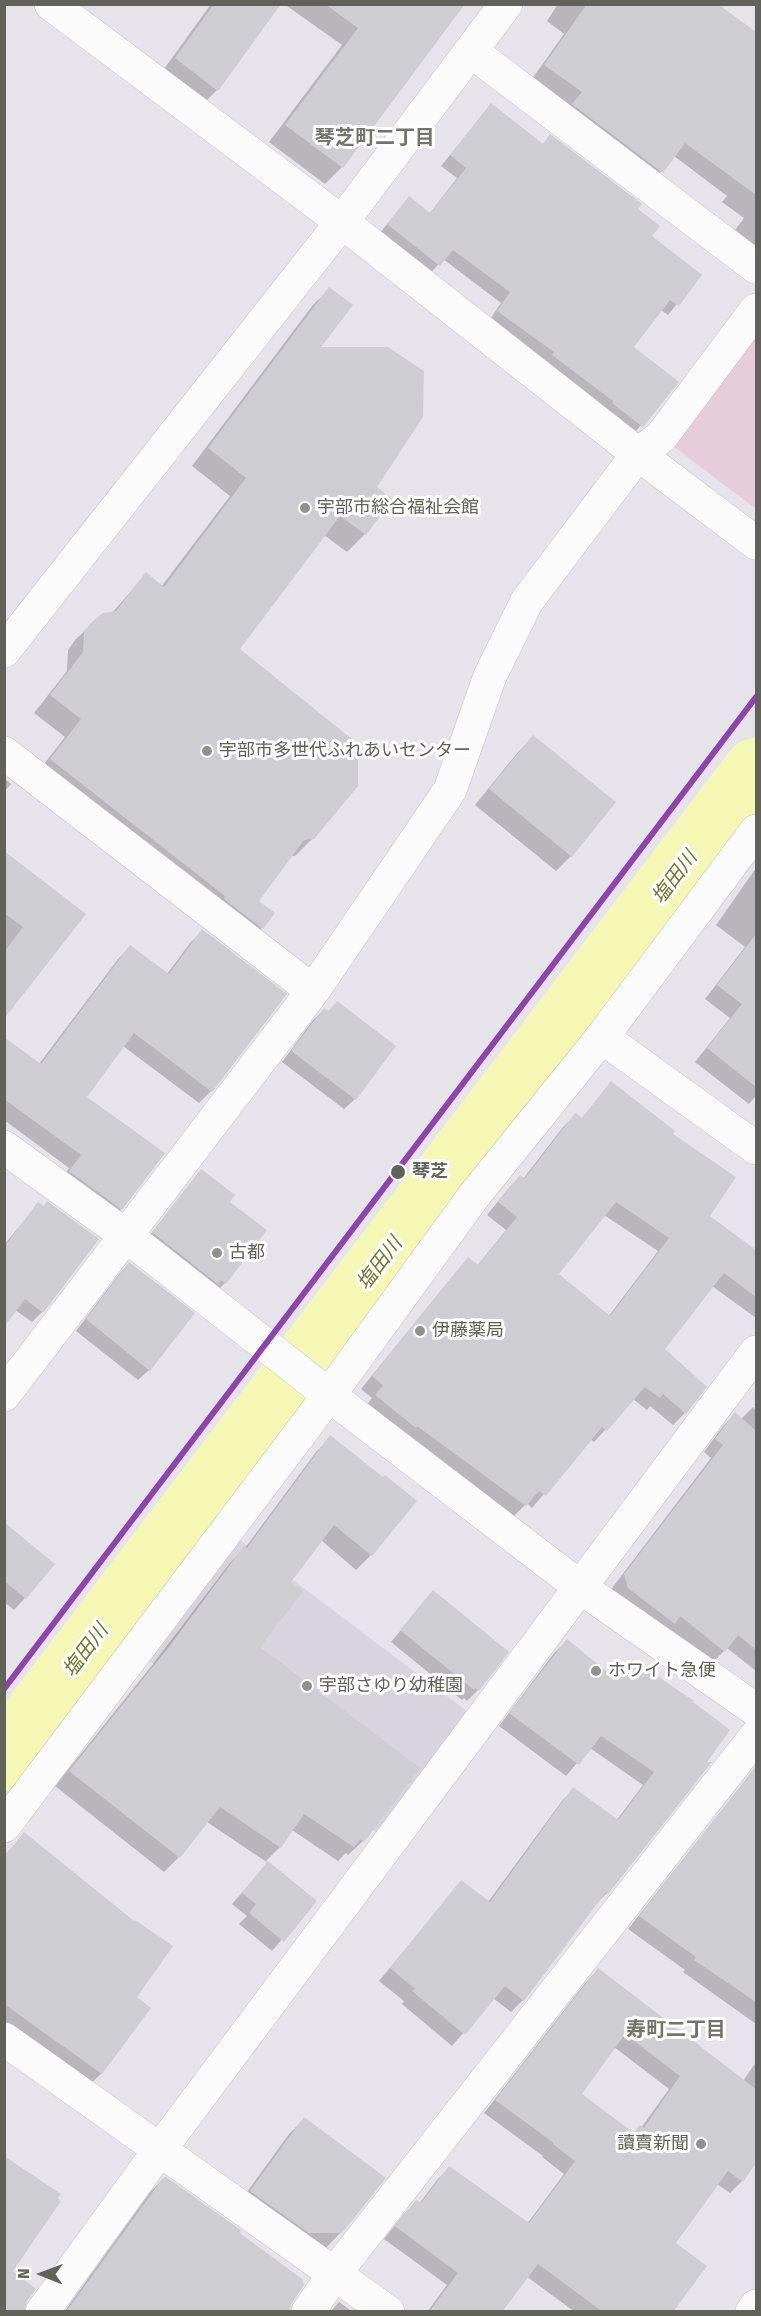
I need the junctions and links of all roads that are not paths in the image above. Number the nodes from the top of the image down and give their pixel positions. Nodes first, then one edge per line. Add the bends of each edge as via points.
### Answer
1 (51, 4) edge
2 (506, 4) edge
3 (471, 51) junction
4 (342, 222) junction
5 (756, 267) edge
6 (756, 310) edge
7 (638, 454) junction
8 (756, 543) edge
9 (4, 651) edge
10 (4, 753) edge
11 (756, 831) edge
12 (313, 991) junction
13 (602, 1037) junction
14 (4, 1148) edge
15 (756, 1148) edge
16 (128, 1236) junction
17 (756, 1352) edge
18 (325, 1392) junction
19 (4, 1395) edge
20 (580, 1587) junction
21 (756, 1710) edge
22 (756, 1736) edge
23 (4, 1826) edge
24 (4, 2039) edge
25 (161, 2148) junction
26 (335, 2273) junction
27 (756, 2306) edge
28 (42, 2312) edge
29 (308, 2312) edge
30 (388, 2312) edge
31 (752, 2312) edge

1 - 4 street
2 - 3 street
3 - 4 street
3 - 5 street
4 - 7 street
4 - 9 street
6 - 7 street via 662,437
7 - 8 street
7 - 12 street via 527,601 490,675 450,790
10 - 12 street
11 - 13 street
12 - 16 street
13 - 15 street
13 - 18 street via 473,1197
14 - 16 street
16 - 18 street
16 - 19 street
17 - 20 street
18 - 20 street
18 - 23 street
20 - 21 street
20 - 25 street
22 - 26 street
24 - 25 street
25 - 26 street
25 - 28 street
26 - 29 street
26 - 30 street
27 - 31 street

